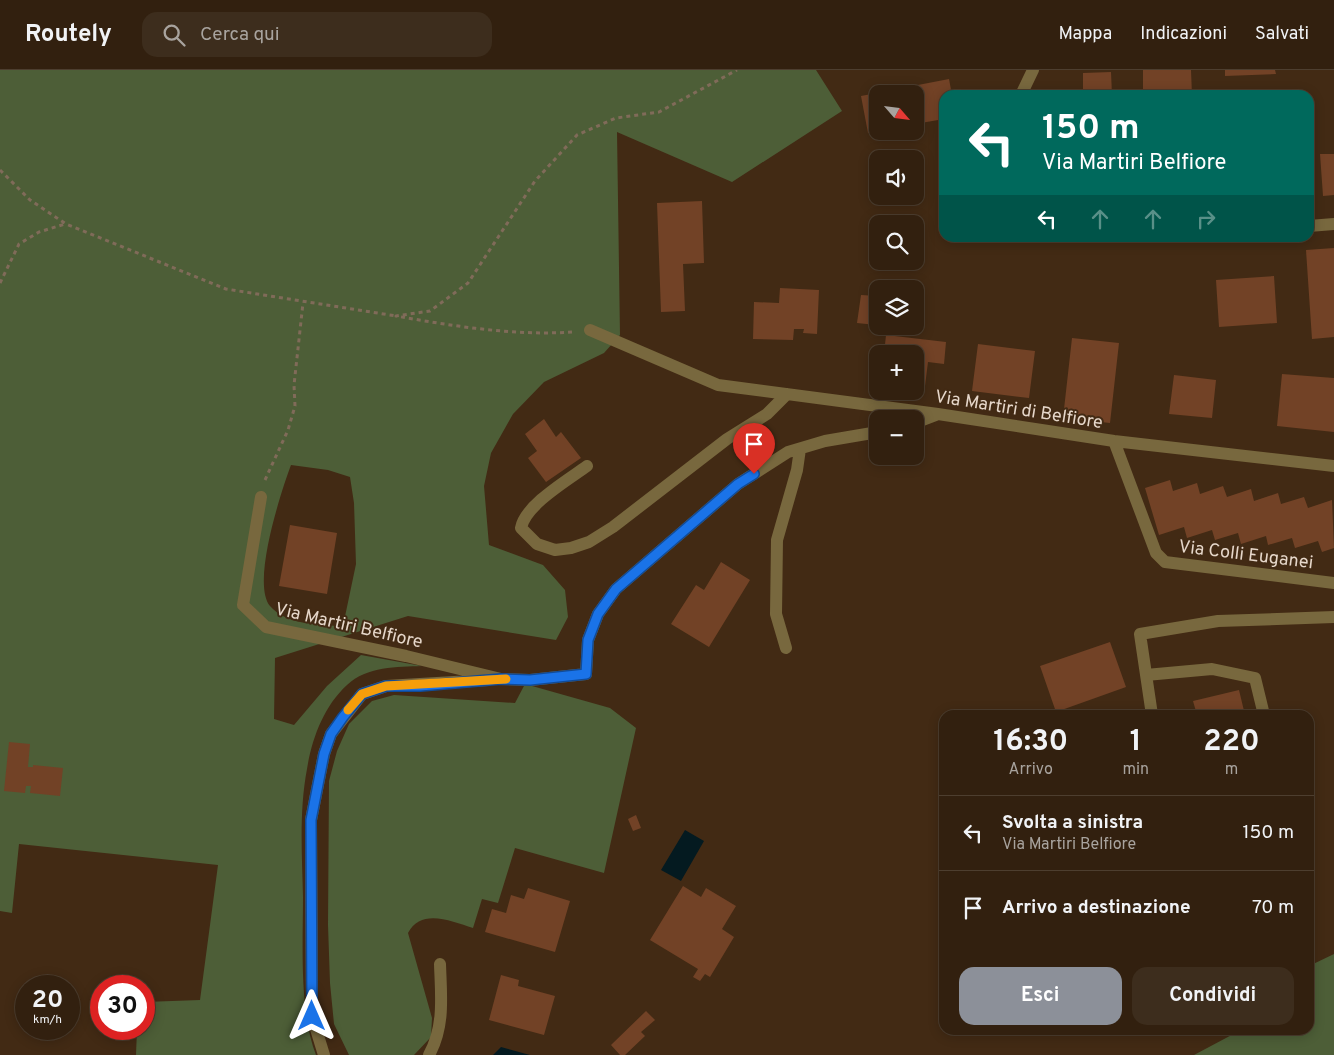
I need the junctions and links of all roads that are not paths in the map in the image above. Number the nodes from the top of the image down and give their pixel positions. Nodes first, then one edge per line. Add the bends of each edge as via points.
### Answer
1 (1033, 70) edge
2 (1023, 90) edge
3 (1334, 224) edge
4 (1314, 226) edge
5 (590, 330) road end
6 (787, 394) junction
7 (938, 414) junction
8 (924, 419) edge
9 (869, 434) edge
10 (1114, 441) junction
11 (800, 449) junction
12 (587, 466) dead end
13 (1334, 466) edge
14 (261, 497) road end
15 (1334, 583) edge
16 (1334, 617) edge
17 (786, 648) dead end
18 (1146, 675) junction
19 (501, 679) junction
20 (1151, 710) edge
21 (1263, 710) edge
22 (440, 964) dead end
23 (324, 1055) edge
24 (429, 1055) edge

1 - 2 street
3 - 4 street
5 - 6 street, Via Martiri di Belfiore via 718,385
6 - 7 street, Via Martiri di Belfiore
6 - 12 street via 767,414 727,439 589,542 555,550 537,544 521,528 522,520 530,510
7 - 8 street
7 - 10 street, Via Martiri di Belfiore
9 - 11 street, Via Martiri Belfiore
10 - 13 street, Via Martiri di Belfiore
10 - 15 street, Via Colli Euganei via 1156,554 1166,562
11 - 17 street via 777,540 776,614
11 - 19 street, Via Martiri Belfiore via 788,452 738,484 616,589 598,614 588,640 586,674 530,680
14 - 19 street, Via Martiri Belfiore via 243,605 266,627
16 - 18 street via 1218,621 1140,634
18 - 20 street
18 - 21 street via 1212,669 1254,678
19 - 23 street, Via Martiri Belfiore via 386,686 362,694 331,734 311,820 312,1016
22 - 24 street via 442,1012 438,1040

